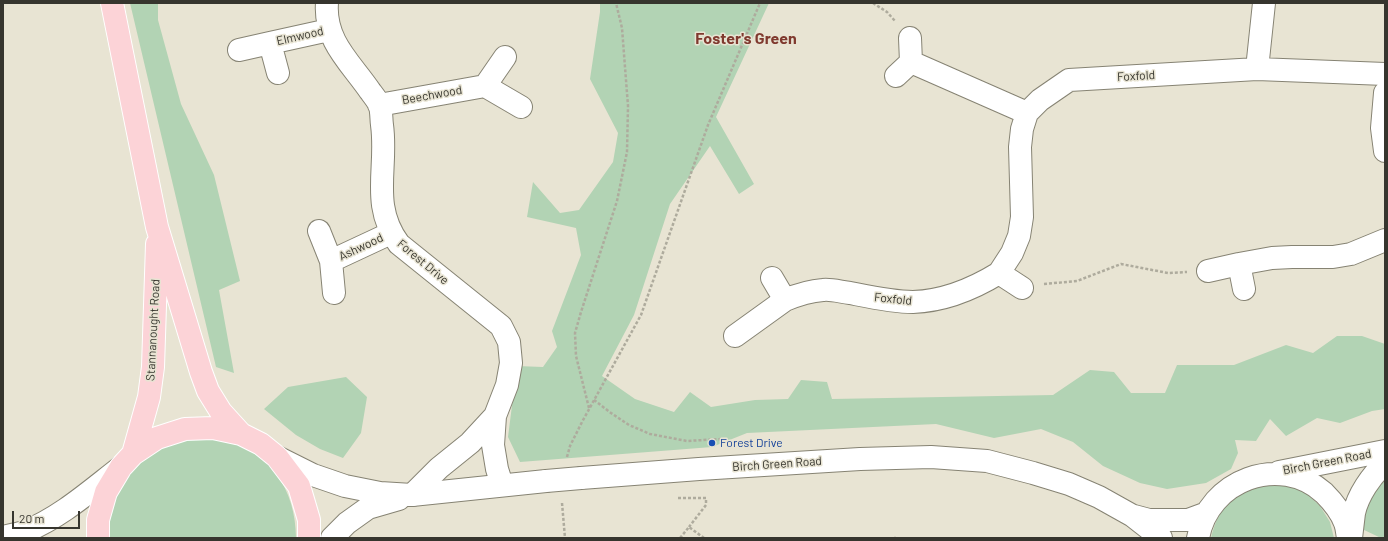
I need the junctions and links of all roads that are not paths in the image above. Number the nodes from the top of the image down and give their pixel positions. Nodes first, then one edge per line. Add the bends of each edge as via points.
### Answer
1 (112, 3) edge
2 (327, 3) edge
3 (1264, 3) edge
4 (329, 30) junction
5 (910, 38) road end
6 (270, 43) junction
7 (239, 50) dead end
8 (505, 57) dead end
9 (1257, 68) junction
10 (278, 73) dead end
11 (1385, 74) edge
12 (485, 86) junction
13 (1385, 93) edge
14 (379, 105) junction
15 (521, 107) dead end
16 (1027, 113) junction
17 (1385, 151) edge
18 (157, 227) junction
19 (319, 231) dead end
20 (391, 233) junction
21 (1385, 240) edge
22 (332, 261) junction
23 (1239, 264) junction
24 (1208, 271) road end
25 (999, 273) junction
26 (772, 278) dead end
27 (1022, 288) road end
28 (1244, 289) dead end
29 (334, 293) dead end
30 (785, 300) junction
31 (735, 336) dead end
32 (495, 416) junction
33 (241, 434) junction
34 (1385, 451) edge
35 (277, 457) junction
36 (127, 461) junction
37 (1385, 463) edge
38 (1270, 474) junction
39 (502, 484) junction
40 (412, 495) junction
41 (1207, 513) junction
42 (1133, 516) junction
43 (3, 537) edge
44 (98, 538) edge
45 (309, 538) edge
46 (332, 538) edge
47 (1161, 538) edge
48 (1198, 538) edge
49 (1348, 538) edge
50 (1351, 538) edge

1 - 18 main road, Stannanought Road
2 - 4 street, Forest Drive
3 - 9 street
4 - 6 street, Elmwood
4 - 14 street, Forest Drive via 340,52
5 - 16 street via 903,69
6 - 7 street, Elmwood
6 - 10 street, Elmwood
8 - 12 street
9 - 11 street, Foxfold
9 - 16 street, Foxfold via 1069,80 1040,100
12 - 14 street, Beechwood
12 - 15 street
13 - 17 street via 1382,128
14 - 20 street, Forest Drive via 384,140 381,174 382,210
16 - 25 street, Foxfold via 1020,147 1022,217 1019,236
18 - 33 main road, Stannanought Road via 208,391 221,412
18 - 36 main road, Stannanought Road via 153,367 149,398
19 - 22 street, Ashwood
20 - 22 street, Ashwood
20 - 32 street, Forest Drive via 399,244 501,326 509,342 511,363 507,385
21 - 23 street via 1351,254 1292,256
22 - 29 street, Ashwood
23 - 24 street
23 - 28 street
25 - 27 street
25 - 30 street, Foxfold via 966,290 931,300 913,302 824,290 804,292
26 - 30 street
30 - 31 street, Foxfold
32 - 39 street, Forest Drive via 493,445
32 - 40 street, Forest Drive via 470,443 439,468
33 - 35 main road via 261,444
33 - 36 main road via 213,428 184,429 157,438
34 - 38 street, Birch Green Road
35 - 40 street, Birch Green Road via 312,475 345,486 380,494
35 - 45 main road via 299,486 309,520
36 - 43 street via 87,494 48,521
36 - 44 main road via 106,492 98,520
37 - 50 street, Birch Green Road via 1364,489 1354,512
38 - 41 street, Birch Green Road via 1245,479 1223,493
38 - 49 street via 1293,476 1315,486 1333,501 1345,522
39 - 40 street, Birch Green Road
39 - 42 street, Birch Green Road, bridge via 852,459 931,457 987,461 1034,472 1099,497
40 - 46 street, Birch Green Road via 368,508 346,523
41 - 42 street, Birch Green Road via 1188,520 1149,520
41 - 48 street
42 - 47 street, Birch Green Road

